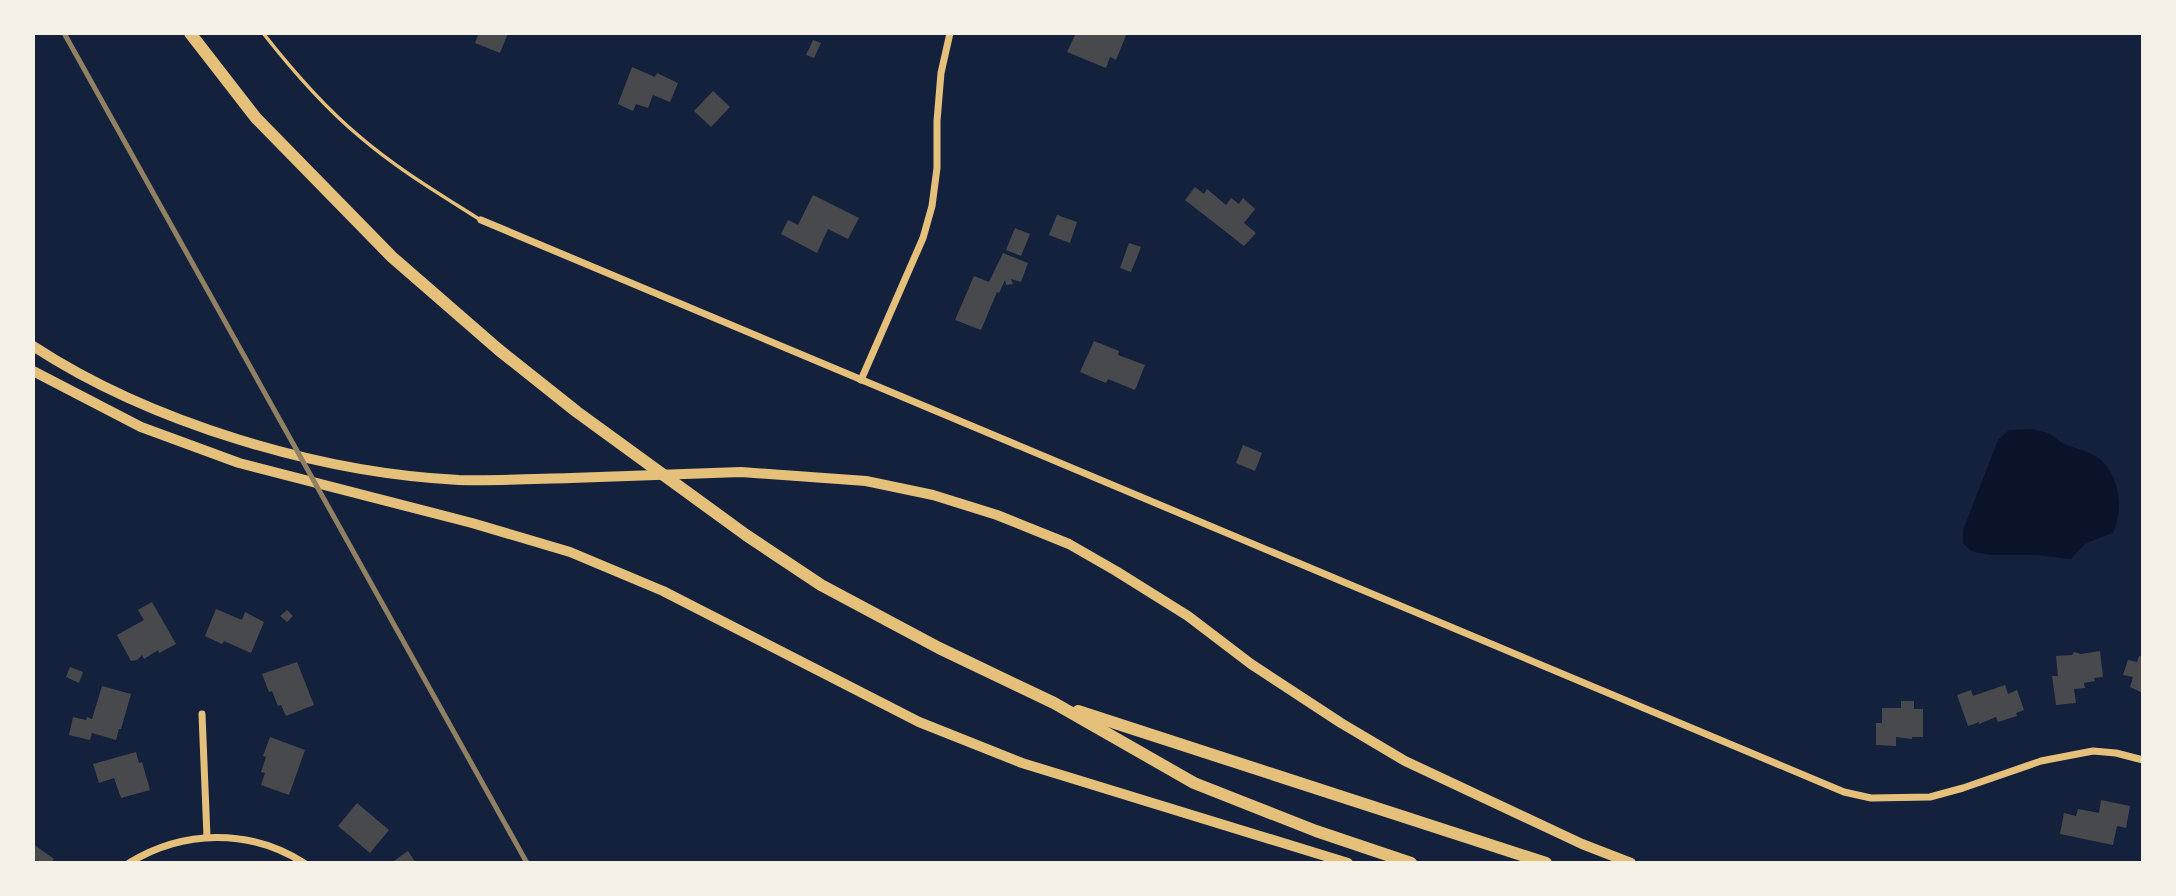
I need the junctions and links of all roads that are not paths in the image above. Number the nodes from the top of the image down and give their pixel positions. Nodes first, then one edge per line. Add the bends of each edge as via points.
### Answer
1 (190, 33) edge
2 (263, 33) edge
3 (950, 33) edge
4 (481, 220) joint
5 (33, 346) edge
6 (33, 371) edge
7 (861, 380) junction
8 (1054, 704) junction
9 (202, 714) dead end
10 (2143, 760) edge
11 (207, 837) junction
12 (129, 863) edge
13 (304, 863) edge
14 (1348, 863) edge
15 (1411, 863) edge
16 (1546, 863) edge
17 (1631, 863) edge

1 - 8 main road via 256,118 392,257 577,412 821,585
2 - 4 lane via 292,71 359,136 431,190
3 - 7 street via 941,73 932,206 923,238
4 - 7 street
5 - 17 main road via 121,394 210,430 299,456 392,474 460,480 787,474 866,481 997,515 1069,544 1116,571 1188,616 1284,686 1405,761
6 - 14 main road via 141,427 239,463 570,552 663,591 919,722 1022,763
7 - 10 street via 1844,792 1871,798 1930,797 2041,761 2093,751
8 - 15 main road via 1194,783
8 - 16 main road
9 - 11 street
11 - 12 street via 146,852
11 - 13 street via 238,837

